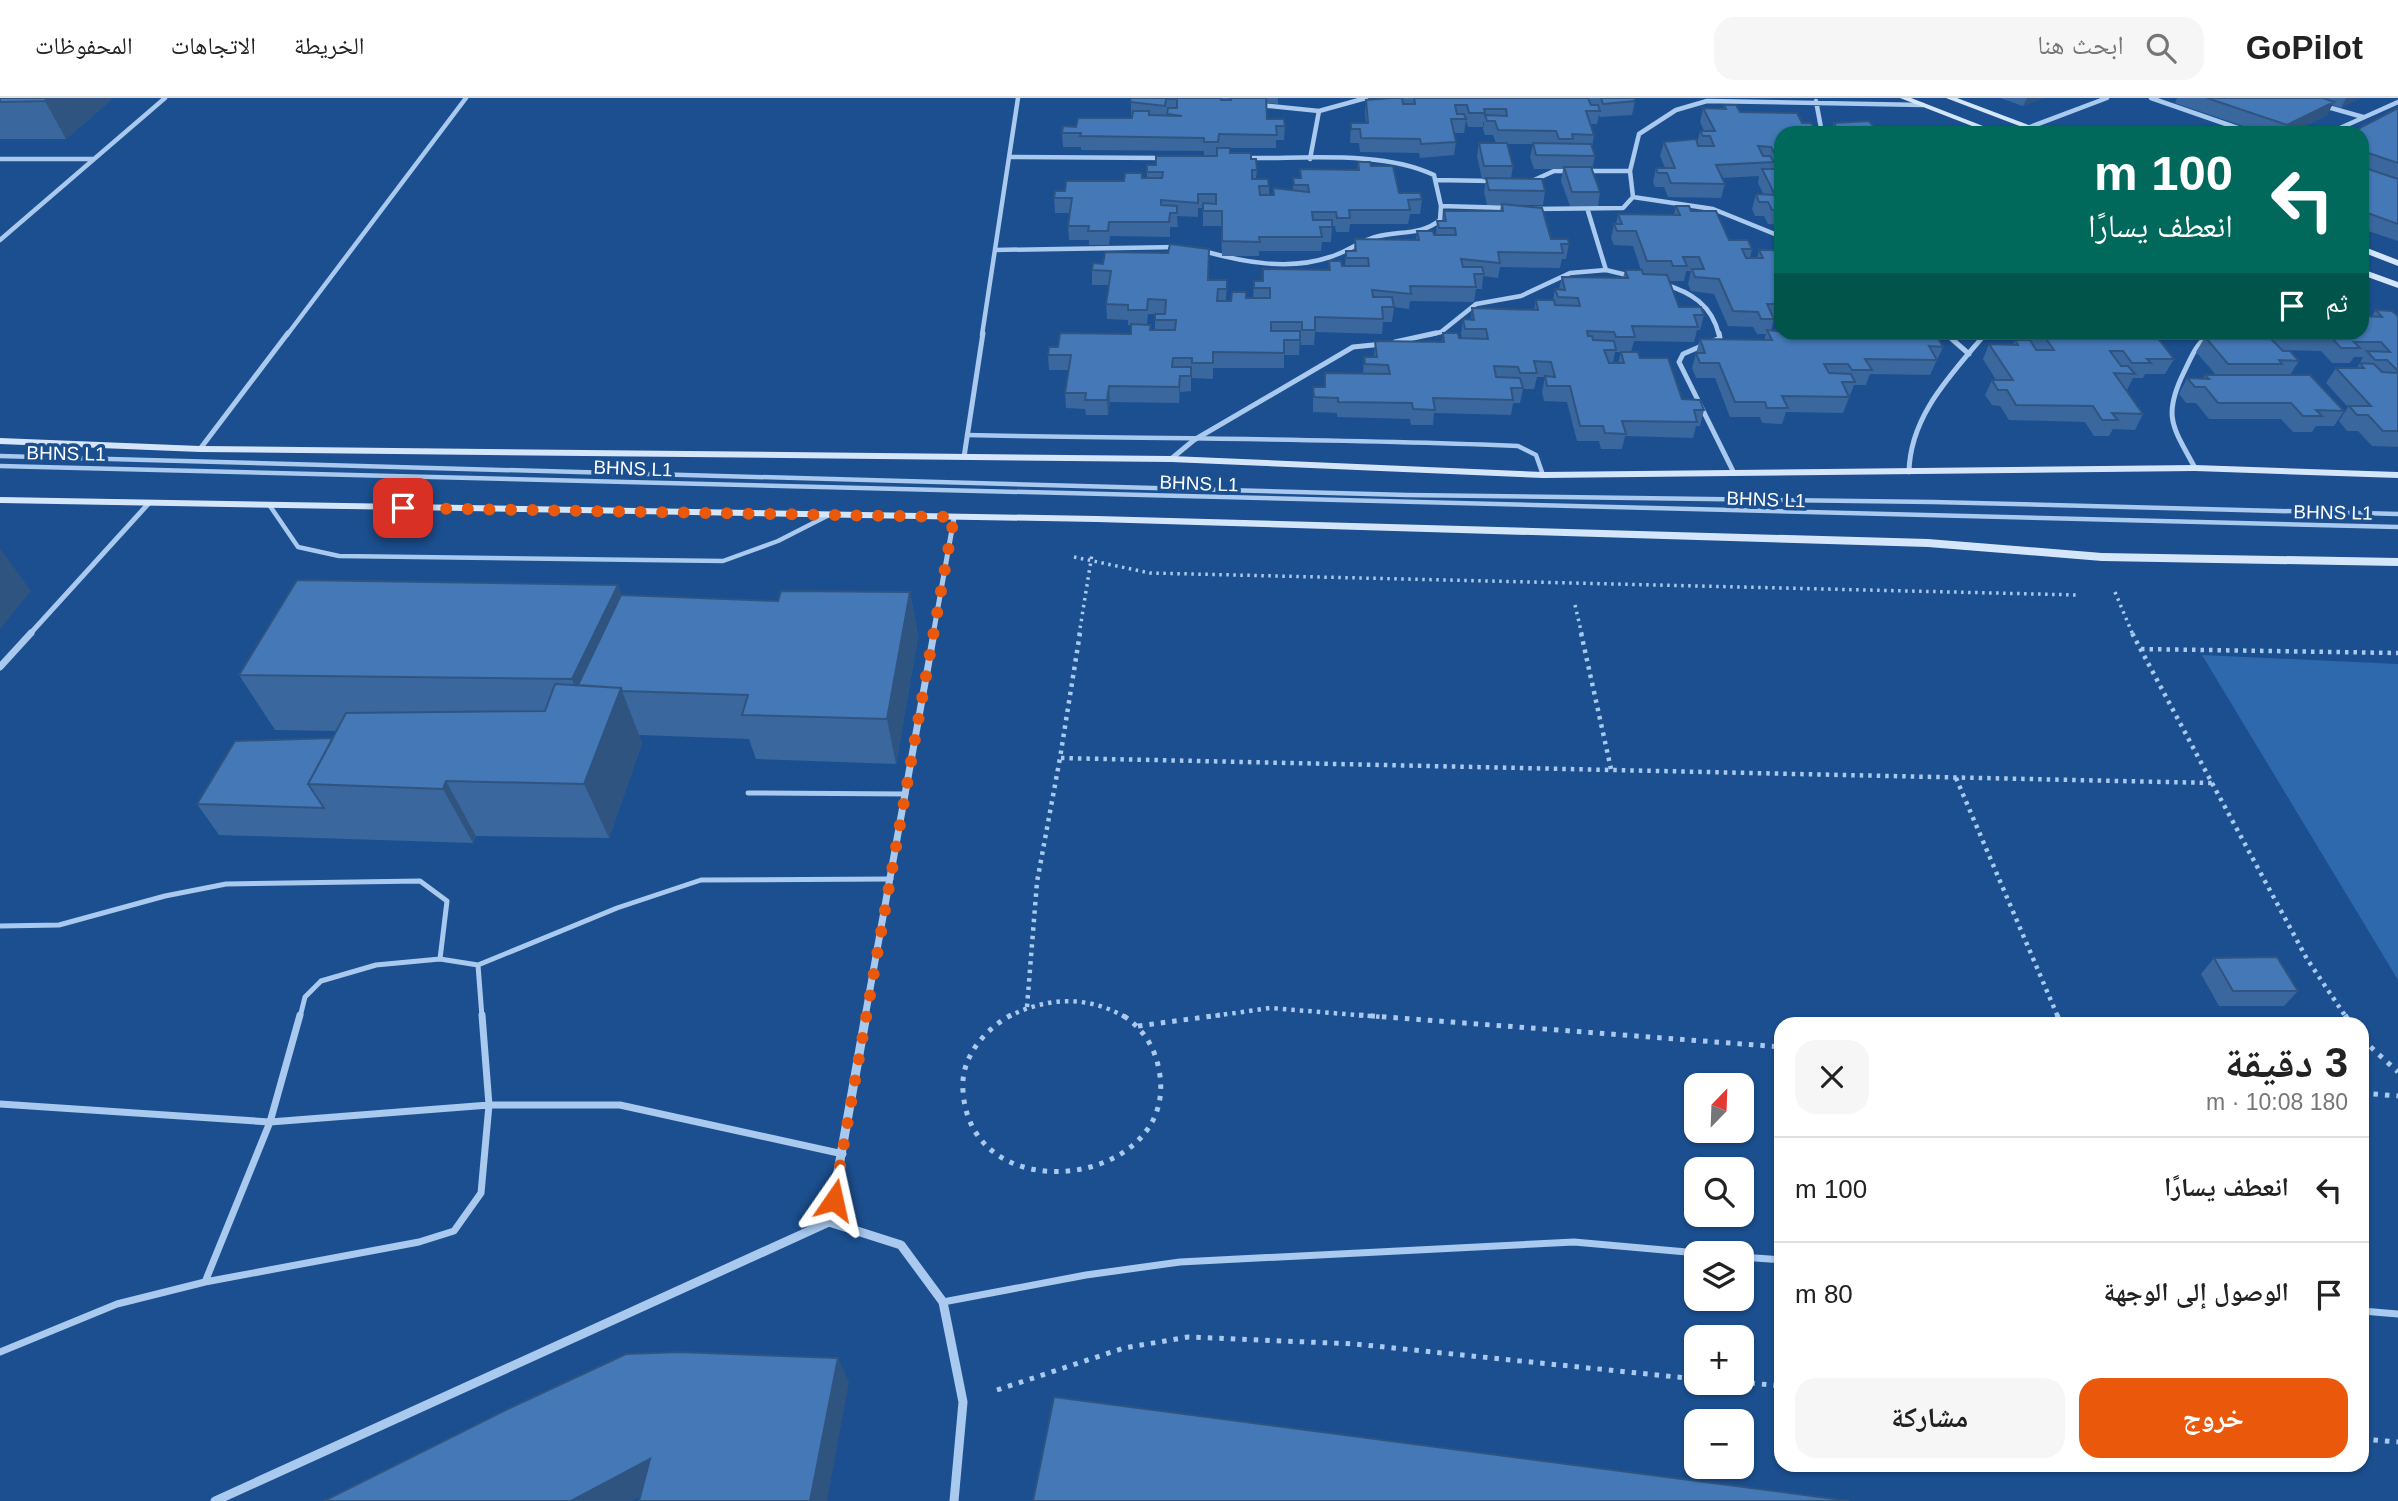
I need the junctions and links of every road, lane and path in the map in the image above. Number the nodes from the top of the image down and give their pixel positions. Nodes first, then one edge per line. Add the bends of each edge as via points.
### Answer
1 (165, 98) edge
2 (466, 98) edge
3 (1018, 98) edge
4 (1366, 98) edge
5 (1697, 98) edge
6 (1904, 98) edge
7 (1950, 98) edge
8 (2107, 98) edge
9 (2151, 98) edge
10 (1707, 101) junction
11 (1816, 101) junction
12 (2311, 102) edge
13 (2398, 102) edge
14 (1254, 104) edge
15 (1923, 105) junction
16 (1319, 111) junction
17 (2364, 118) junction
18 (1821, 126) edge
19 (1978, 126) edge
20 (2027, 126) edge
21 (2033, 126) edge
22 (2232, 126) edge
23 (2345, 126) edge
24 (1010, 157) junction
25 (1173, 158) edge
26 (1242, 158) edge
27 (0, 159) edge
28 (95, 159) junction
29 (1310, 159) junction
30 (1630, 171) junction
31 (1435, 180) junction
32 (1501, 181) edge
33 (1527, 181) edge
34 (1633, 197) junction
35 (1441, 206) junction
36 (1588, 211) junction
37 (1774, 234) edge
38 (0, 240) edge
39 (1184, 247) edge
40 (1193, 248) edge
41 (995, 250) junction
42 (2369, 252) edge
43 (2398, 262) edge
44 (1606, 270) junction
45 (2369, 275) edge
46 (1633, 276) edge
47 (1657, 283) edge
48 (2398, 285) edge
49 (1953, 340) edge
50 (1980, 340) edge
51 (2200, 340) edge
52 (1969, 354) junction
53 (967, 435) junction
54 (1194, 440) junction
55 (0, 441) edge
56 (200, 449) junction
57 (0, 456) edge
58 (964, 457) junction
59 (1171, 459) junction
60 (0, 466) edge
61 (2195, 468) junction
62 (1909, 472) junction
63 (1734, 473) junction
64 (1543, 475) junction
65 (2398, 475) edge
66 (0, 500) edge
67 (149, 503) junction
68 (270, 506) junction
69 (831, 514) junction
70 (2398, 514) edge
71 (954, 517) junction
72 (1097, 519) junction
73 (2398, 527) edge
74 (1066, 556) dead end
75 (2102, 556) junction
76 (1091, 559) junction
77 (2398, 562) edge
78 (2089, 595) dead end
79 (2103, 595) dead end
80 (2117, 596) junction
81 (2130, 596) dead end
82 (1575, 605) dead end
83 (2141, 649) junction
84 (2398, 653) edge
85 (0, 667) edge
86 (1060, 758) junction
87 (1611, 769) junction
88 (1956, 778) junction
89 (2212, 783) junction
90 (748, 793) dead end
91 (906, 794) junction
92 (891, 879) junction
93 (0, 926) edge
94 (440, 959) junction
95 (478, 965) junction
96 (1027, 1007) junction
97 (2058, 1017) edge
98 (2346, 1017) edge
99 (1138, 1026) junction
100 (2369, 1045) edge
101 (1774, 1046) edge
102 (2398, 1072) edge
103 (2369, 1094) edge
104 (2398, 1096) edge
105 (0, 1104) edge
106 (489, 1105) junction
107 (270, 1122) junction
108 (843, 1154) junction
109 (829, 1222) junction
110 (1684, 1252) edge
111 (1754, 1258) edge
112 (1774, 1259) edge
113 (205, 1283) junction
114 (943, 1302) junction
115 (2369, 1312) edge
116 (2398, 1314) edge
117 (0, 1352) edge
118 (1684, 1378) edge
119 (1754, 1383) edge
120 (1774, 1385) edge
121 (963, 1402) junction
122 (2369, 1440) edge
123 (2398, 1442) edge
124 (215, 1501) edge
125 (954, 1501) edge

1 - 28 street
2 - 56 street
3 - 24 street
4 - 16 street
5 - 10 street
6 - 15 street
7 - 20 street
8 - 21 street
9 - 22 street
10 - 11 street
10 - 30 street via 1676,110 1639,134
11 - 15 street
11 - 18 street
12 - 17 street
13 - 17 street
14 - 16 street
15 - 19 street
16 - 29 street
17 - 23 street
24 - 25 street
24 - 41 street
26 - 29 street
27 - 28 street
28 - 38 street
29 - 31 street via 1413,166 1429,171
30 - 33 street via 1554,171
30 - 34 street
31 - 32 street
31 - 35 street
34 - 36 street via 1623,208
34 - 37 street via 1713,209
35 - 36 street
35 - 40 street via 1440,220 1427,229 1363,240 1315,261 1250,263
36 - 44 street
39 - 41 street
41 - 53 street
42 - 43 street
44 - 46 street
44 - 54 street via 1570,273 1521,296 1476,304 1448,328 1429,336 1353,347
45 - 48 street
47 - 63 street via 1677,287 1710,309 1720,338 1683,354 1679,362
49 - 52 street
50 - 52 street
51 - 61 street via 2174,389 2170,409
52 - 62 street via 1919,420 1907,454
53 - 54 lane
53 - 58 street
54 - 59 street
54 - 64 lane via 1362,439 1518,446 1538,455
55 - 56 street
56 - 58 street
57 - 70 lane, BHNS L1 via 1408,495
58 - 59 street
59 - 64 street
60 - 73 lane, BHNS L1
61 - 62 street
61 - 65 street
62 - 63 street
63 - 64 street
66 - 67 street
67 - 68 street
67 - 85 street
68 - 69 street
68 - 69 lane via 298,547 339,556 723,561 788,538
69 - 71 street
71 - 72 street
71 - 91 street
72 - 75 street via 1915,542
72 - 76 path
74 - 76 path
75 - 77 street
75 - 80 path
76 - 78 path via 1150,573
76 - 86 path
79 - 80 path
80 - 81 path
80 - 83 path
82 - 87 path
83 - 84 path
83 - 89 path
86 - 87 path
86 - 96 path via 1029,932
87 - 88 path
88 - 89 path
88 - 97 path
89 - 98 path via 2307,959
90 - 91 lane
91 - 92 street
92 - 95 lane via 701,880 617,908
92 - 108 street
93 - 94 lane via 59,925 226,884 420,881 447,901
94 - 95 lane
94 - 107 lane via 376,965 321,981 304,997
95 - 106 lane
96 - 99 path via 1056,1000 1086,1002 1114,1010
96 - 99 path via 1000,1021 979,1041 965,1066 961,1093 966,1120 981,1143 1005,1161 1035,1172 1068,1173 1100,1164 1128,1149 1149,1126 1160,1099 1162,1072 1154,1047
99 - 101 path via 1270,1008
100 - 102 path
103 - 104 path
105 - 107 lane
106 - 107 lane
106 - 108 lane via 620,1105
106 - 113 lane via 481,1194 454,1231 419,1242
107 - 113 lane
108 - 109 street
109 - 114 street via 901,1245
109 - 124 street
110 - 114 lane via 1574,1242 1180,1262
111 - 112 lane
113 - 117 lane via 117,1304
114 - 121 street
115 - 116 lane
118 - 121 path via 1355,1344 1188,1337 1124,1348
119 - 120 path
121 - 125 street
122 - 123 path

